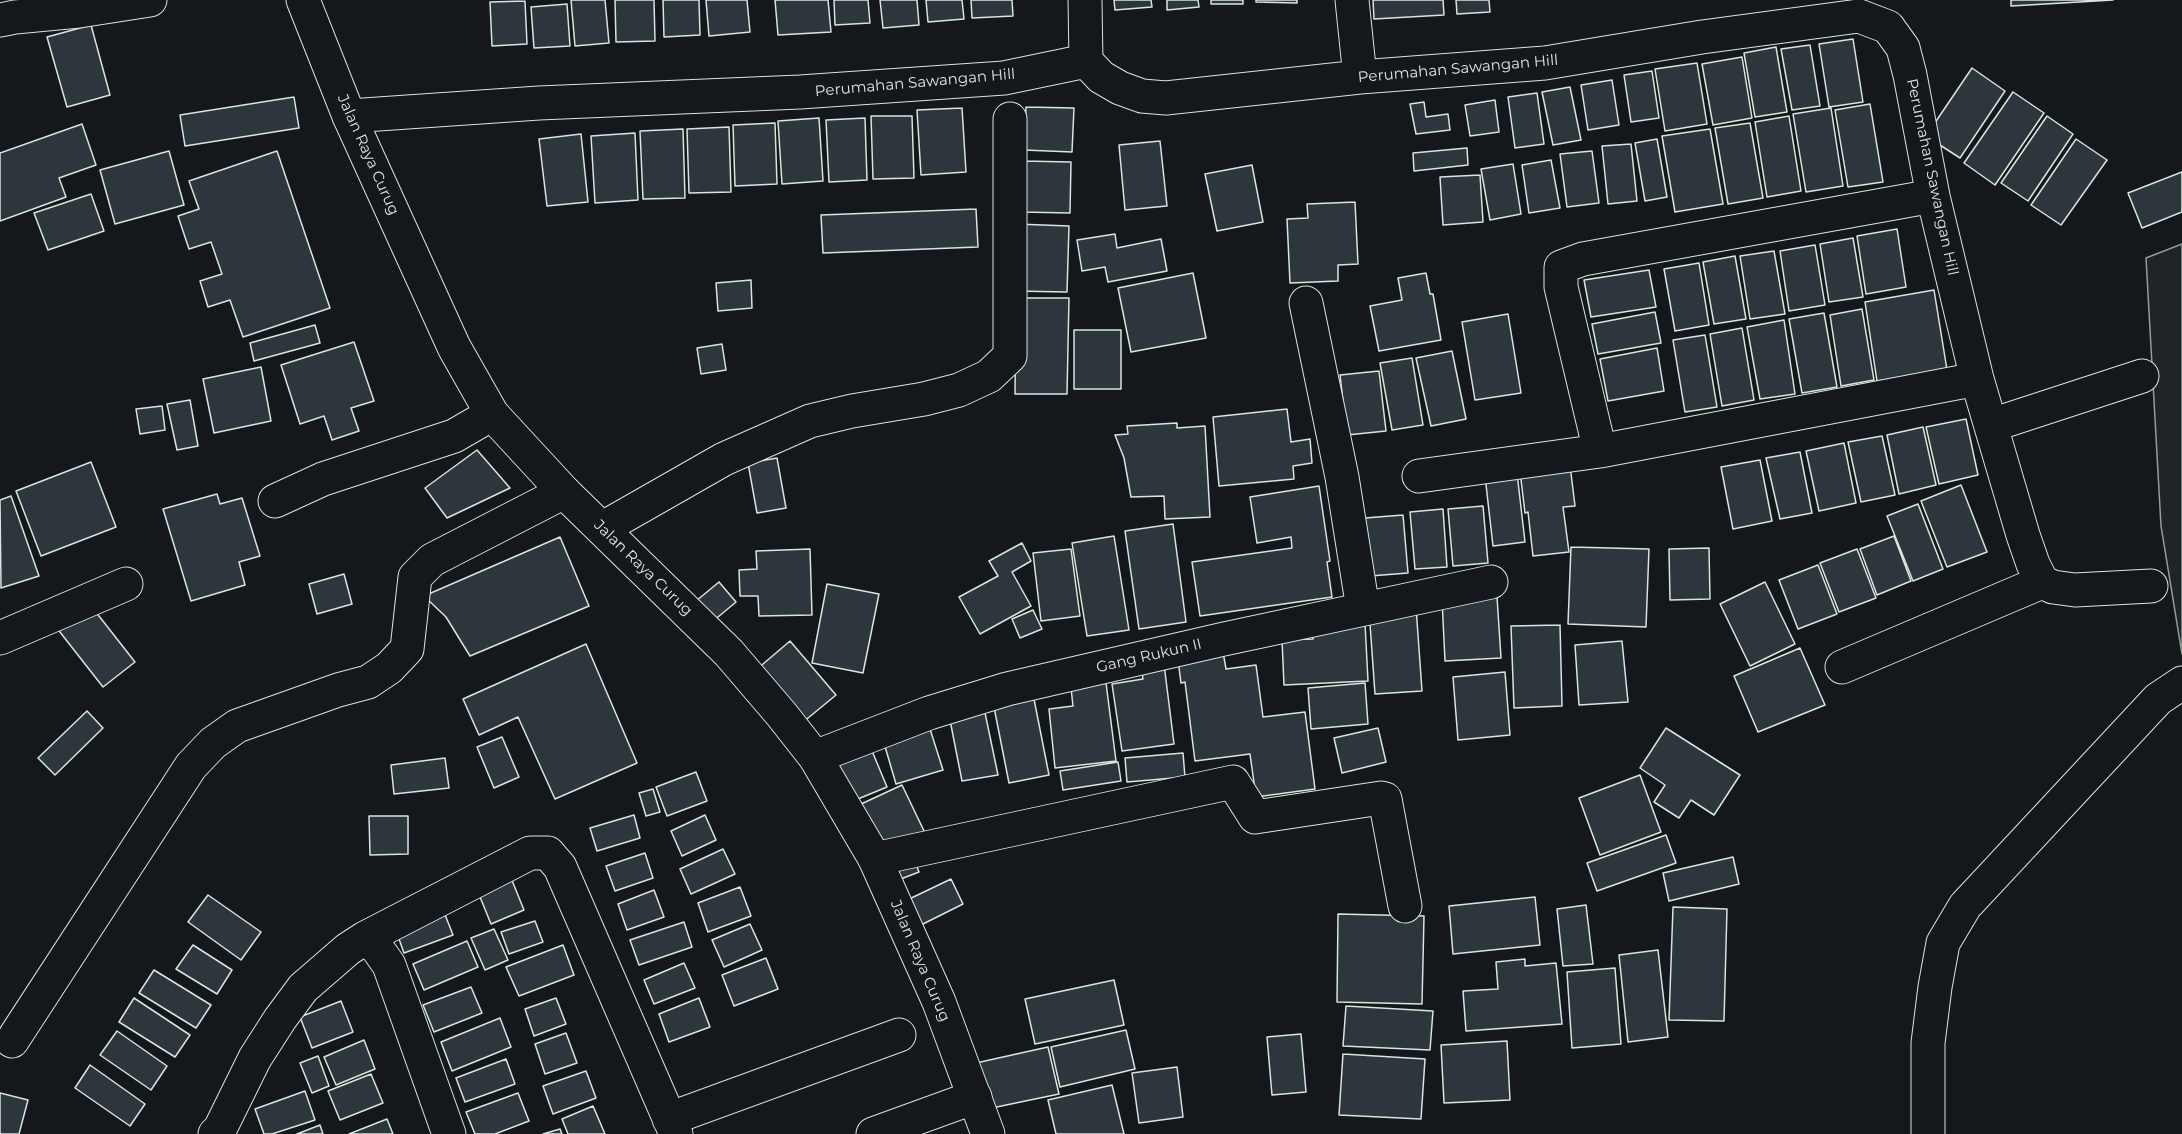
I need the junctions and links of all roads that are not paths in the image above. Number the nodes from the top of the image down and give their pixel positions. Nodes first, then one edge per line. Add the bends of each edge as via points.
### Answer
1 (150, 0) edge
2 (303, 0) edge
3 (1085, 0) edge
4 (1352, 0) edge
5 (0, 20) edge
6 (1086, 61) junction
7 (1360, 77) junction
8 (349, 116) junction
9 (1010, 119) dead end
10 (1934, 196) junction
11 (1306, 303) dead end
12 (2142, 376) dead end
13 (1977, 380) junction
14 (492, 414) junction
15 (1992, 425) junction
16 (1600, 451) junction
17 (1419, 476) dead end
18 (564, 492) junction
19 (275, 501) dead end
20 (603, 528) junction
21 (1491, 582) dead end
22 (2042, 582) junction
23 (126, 584) dead end
24 (2151, 586) dead end
25 (1363, 609) junction
26 (0, 638) edge
27 (1842, 667) dead end
28 (2182, 683) edge
29 (815, 757) junction
30 (875, 859) junction
31 (1405, 906) dead end
32 (365, 938) junction
33 (899, 1035) dead end
34 (12, 1041) dead end
35 (975, 1097) junction
36 (673, 1126) edge
37 (215, 1134) edge
38 (449, 1134) edge
39 (873, 1134) edge
40 (988, 1134) edge
41 (1928, 1134) edge

1 - 5 street
2 - 8 street, Jalan Raya Curug
3 - 6 street
4 - 7 street
6 - 7 street, Perumahan Sawangan Hill via 1101,77 1120,88 1142,96 1166,98
6 - 8 street, Perumahan Sawangan Hill via 992,78 800,93 539,103
7 - 10 street, Perumahan Sawangan Hill via 1545,63 1859,16 1888,27 1903,48
8 - 14 street, Jalan Raya Curug via 454,347
9 - 20 street via 1010,356 989,376 959,390 810,421 724,459
10 - 13 street, Perumahan Sawangan Hill
10 - 16 street via 1583,259 1562,267 1561,287
11 - 25 street via 1342,477
12 - 15 street
13 - 15 street, Perumahan Sawangan Hill
13 - 16 street
14 - 18 street, Jalan Raya Curug
14 - 19 street via 454,436 323,479
15 - 22 street, Perumahan Sawangan Hill via 2023,535
16 - 17 street
18 - 20 street, Jalan Raya Curug
18 - 34 street via 432,560 415,577 407,650 390,668 368,682 237,726 213,743 191,766
20 - 29 street, Jalan Raya Curug via 729,653
21 - 25 street, Gang Rukun II
22 - 24 street via 2075,591
22 - 27 street
23 - 26 street
25 - 29 street, Gang Rukun II via 1007,689 929,713
28 - 41 street via 2158,699 1965,906 1943,943 1928,1043
29 - 30 street, Jalan Raya Curug
30 - 31 street via 1233,782 1255,817 1385,799
30 - 35 street, Jalan Raya Curug via 939,1002
32 - 36 street via 530,853 548,853 560,867
32 - 37 street via 303,988 255,1058
32 - 38 street via 389,965
33 - 36 street
35 - 39 street
35 - 40 street, Jalan Raya Curug

